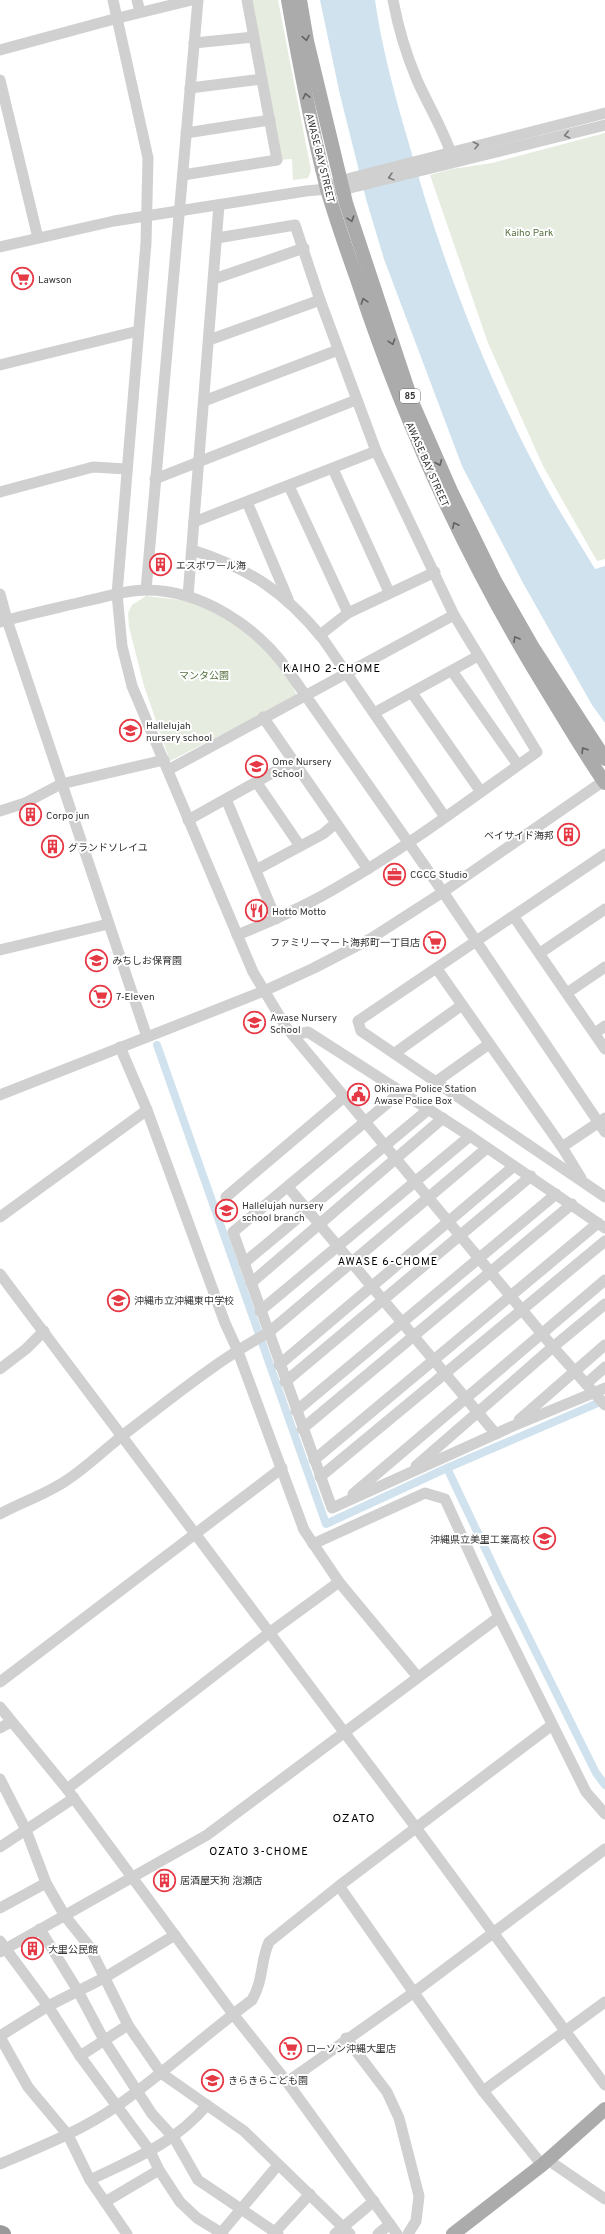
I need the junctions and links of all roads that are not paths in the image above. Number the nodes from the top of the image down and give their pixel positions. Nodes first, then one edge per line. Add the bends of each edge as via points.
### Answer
1 (113, 0) edge
2 (137, 0) edge
3 (192, 0) edge
4 (198, 0) edge
5 (247, 0) edge
6 (288, 0) edge
7 (300, 0) edge
8 (393, 0) edge
9 (173, 2) edge
10 (140, 12) junction
11 (118, 18) junction
12 (254, 37) junction
13 (194, 43) junction
14 (0, 50) edge
15 (262, 79) junction
16 (0, 80) edge
17 (190, 88) junction
18 (605, 113) edge
19 (270, 120) junction
20 (605, 125) edge
21 (186, 133) junction
22 (452, 156) junction
23 (183, 175) junction
24 (347, 184) junction
25 (327, 189) junction
26 (219, 205) junction
27 (180, 211) junction
28 (146, 216) junction
29 (38, 238) junction
30 (217, 238) junction
31 (0, 247) edge
32 (304, 248) junction
33 (214, 279) junction
34 (320, 300) junction
35 (138, 331) junction
36 (209, 340) junction
37 (338, 350) junction
38 (0, 364) edge
39 (356, 400) junction
40 (204, 401) junction
41 (376, 451) junction
42 (200, 461) junction
43 (126, 469) junction
44 (333, 469) junction
45 (155, 479) junction
46 (289, 486) junction
47 (0, 492) edge
48 (247, 502) junction
49 (194, 522) junction
50 (192, 550) junction
51 (435, 572) junction
52 (146, 590) junction
53 (389, 592) junction
54 (0, 594) edge
55 (117, 594) junction
56 (188, 596) junction
57 (290, 602) junction
58 (348, 613) junction
59 (454, 615) junction
60 (3, 621) edge
61 (320, 636) junction
62 (478, 656) junction
63 (452, 671) junction
64 (346, 673) junction
65 (412, 693) junction
66 (304, 694) junction
67 (374, 714) junction
68 (264, 717) junction
69 (605, 758) edge
70 (294, 761) junction
71 (166, 765) junction
72 (518, 765) junction
73 (604, 781) edge
74 (257, 783) junction
75 (61, 784) junction
76 (481, 792) junction
77 (226, 799) junction
78 (0, 811) edge
79 (445, 817) junction
80 (188, 820) junction
81 (336, 823) junction
82 (408, 843) junction
83 (300, 846) junction
84 (605, 854) edge
85 (368, 868) junction
86 (256, 870) junction
87 (442, 892) junction
88 (605, 909) edge
89 (514, 917) junction
90 (276, 919) junction
91 (108, 924) junction
92 (237, 935) junction
93 (476, 943) junction
94 (0, 950) edge
95 (540, 953) junction
96 (605, 967) edge
97 (437, 969) junction
98 (264, 991) junction
99 (567, 993) junction
100 (462, 1005) junction
101 (605, 1026) edge
102 (595, 1033) junction
103 (293, 1035) junction
104 (147, 1038) junction
105 (488, 1044) junction
106 (120, 1047) junction
107 (605, 1049) edge
108 (395, 1053) junction
109 (437, 1081) junction
110 (402, 1091) junction
111 (0, 1095) edge
112 (344, 1097) junction
113 (429, 1109) junction
114 (147, 1110) junction
115 (443, 1118) junction
116 (365, 1122) junction
117 (603, 1124) edge
118 (470, 1136) junction
119 (385, 1145) junction
120 (562, 1147) junction
121 (487, 1148) junction
122 (396, 1158) junction
123 (514, 1166) junction
124 (530, 1176) junction
125 (416, 1182) junction
126 (583, 1182) junction
127 (288, 1187) junction
128 (556, 1194) junction
129 (226, 1197) dead end
130 (605, 1197) edge
131 (429, 1198) junction
132 (572, 1204) junction
133 (308, 1210) junction
134 (0, 1217) edge
135 (449, 1221) junction
136 (320, 1225) junction
137 (601, 1226) edge
138 (461, 1234) junction
139 (605, 1241) edge
140 (338, 1247) junction
141 (480, 1258) junction
142 (352, 1262) junction
143 (244, 1263) junction
144 (492, 1272) junction
145 (0, 1274) edge
146 (605, 1280) edge
147 (251, 1283) junction
148 (372, 1287) junction
149 (512, 1296) junction
150 (384, 1301) junction
151 (605, 1304) edge
152 (523, 1310) junction
153 (260, 1311) junction
154 (402, 1322) junction
155 (44, 1331) junction
156 (268, 1333) junction
157 (542, 1334) junction
158 (415, 1337) junction
159 (605, 1345) edge
160 (553, 1347) junction
161 (237, 1349) junction
162 (434, 1361) junction
163 (279, 1365) junction
164 (605, 1368) edge
165 (0, 1369) edge
166 (575, 1371) junction
167 (445, 1374) junction
168 (286, 1382) junction
169 (586, 1384) junction
170 (605, 1388) edge
171 (594, 1392) junction
172 (465, 1397) junction
173 (605, 1405) edge
174 (296, 1411) junction
175 (477, 1412) junction
176 (513, 1426) junction
177 (302, 1429) junction
178 (496, 1434) junction
179 (121, 1436) junction
180 (314, 1460) junction
181 (282, 1468) junction
182 (408, 1473) junction
183 (320, 1477) junction
184 (342, 1504) junction
185 (0, 1514) edge
186 (194, 1534) junction
187 (313, 1544) junction
188 (339, 1582) junction
189 (498, 1616) junction
190 (269, 1633) junction
191 (417, 1676) junction
192 (0, 1682) edge
193 (0, 1707) edge
194 (11, 1722) junction
195 (552, 1725) junction
196 (0, 1728) edge
197 (344, 1733) junction
198 (0, 1779) edge
199 (67, 1789) junction
200 (74, 1798) junction
201 (604, 1811) edge
202 (417, 1829) junction
203 (26, 1830) junction
204 (0, 1847) edge
205 (605, 1849) edge
206 (132, 1877) junction
207 (46, 1883) junction
208 (339, 1886) junction
209 (0, 1908) edge
210 (65, 1916) junction
211 (40, 1929) junction
212 (492, 1933) junction
213 (175, 1935) junction
214 (2, 1947) edge
215 (104, 1978) junction
216 (78, 1991) junction
217 (413, 1993) junction
218 (605, 2002) edge
219 (48, 2006) junction
220 (233, 2014) junction
221 (128, 2025) junction
222 (565, 2031) junction
223 (0, 2036) edge
224 (346, 2038) junction
225 (104, 2040) junction
226 (80, 2056) junction
227 (161, 2073) junction
228 (287, 2082) junction
229 (605, 2085) edge
230 (138, 2089) junction
231 (483, 2091) junction
232 (207, 2105) junction
233 (117, 2106) junction
234 (605, 2110) edge
235 (68, 2135) junction
236 (174, 2138) junction
237 (150, 2151) junction
238 (545, 2162) junction
239 (0, 2164) edge
240 (278, 2165) junction
241 (159, 2170) junction
242 (90, 2180) junction
243 (310, 2194) junction
244 (605, 2199) edge
245 (374, 2201) junction
246 (105, 2202) junction
247 (239, 2209) junction
248 (390, 2224) junction
249 (343, 2232) edge
250 (222, 2233) edge
251 (276, 2233) edge
252 (127, 2234) edge
253 (378, 2234) edge
254 (397, 2234) edge
255 (408, 2234) edge
256 (453, 2234) edge

1 - 11 street
2 - 10 street
3 - 9 street
4 - 13 street
5 - 12 street
25 -> 6 main road, AWASE BAY STREET / 85
7 -> 24 main road, AWASE BAY STREET / 85 via 307,41
8 - 22 street via 398,24 417,80 446,136
9 - 10 street
10 - 11 street
11 - 14 street
11 - 28 street via 148,158
12 - 13 street
12 - 15 street
13 - 17 street
15 - 17 street
15 - 19 street
16 - 29 street
17 - 21 street
22 -> 18 street
19 - 21 street
19 - 23 street via 277,160
20 -> 22 street
21 - 23 street
22 - 24 street
23 - 27 street
24 - 25 street
24 -> 69 main road, AWASE BAY STREET / 85 via 412,402 451,492 495,581 532,646
25 - 26 street
73 -> 25 main road, AWASE BAY STREET / 85 via 489,592 441,496 399,398
26 - 27 street
26 - 30 street
27 - 28 street
27 - 45 street
28 - 29 street
28 - 35 street
29 - 31 street
30 - 32 street via 296,225
30 - 33 street
32 - 33 street
32 - 34 street
33 - 36 street
34 - 36 street
34 - 37 street
35 - 38 street
35 - 43 street
36 - 40 street
37 - 39 street
37 - 40 street
39 - 41 street
39 - 42 street
40 - 42 street
41 - 44 street
41 - 51 street
42 - 45 street
42 - 49 street
43 - 47 street via 93,467
43 - 55 street
44 - 46 street
44 - 53 street
45 - 52 street
46 - 48 street
46 - 58 street
48 - 49 street
48 - 57 street
49 - 50 street
50 - 56 street
50 - 57 street via 230,563 278,591
51 - 53 street
51 - 59 street
52 - 55 street
52 - 56 street
53 - 58 street
54 - 60 street
55 - 60 street
55 - 71 street via 122,646 132,686
56 - 66 street via 224,612 261,638 277,655
57 - 61 street
58 - 61 street
59 - 62 street
59 - 64 street
60 - 75 street
61 - 64 street
62 - 63 street
62 - 72 street via 537,752
63 - 65 street
63 - 72 street
64 - 66 street
64 - 67 street
65 - 67 street
65 - 76 street
66 - 68 street
66 - 82 street
67 - 79 street
68 - 70 street
68 - 71 street
70 - 74 street
70 - 81 street
71 - 75 street
71 - 80 street
72 - 76 street
73 - 87 street
74 - 77 street
74 - 83 street
75 - 78 street via 26,803
75 - 91 street
76 - 79 street
77 - 80 street
77 - 86 street
79 - 82 street
80 - 92 street
81 - 83 street via 323,834
81 - 85 street
82 - 85 street
82 - 87 street
83 - 86 street
84 - 89 street
85 - 90 street via 335,889
86 - 90 street
87 - 93 street
87 - 98 street via 370,939
88 - 95 street
89 - 93 street
89 - 95 street
90 - 92 street
91 - 94 street
91 - 104 street
92 - 98 street
93 - 97 street
93 - 117 street
95 - 99 street
96 - 99 street
97 - 100 street
97 - 108 street via 358,1021 361,1031
98 - 103 street
98 - 104 street
99 - 102 street
100 - 105 street
100 - 108 street
101 - 102 street
102 - 107 street
103 - 110 street via 308,1032
103 - 112 street
104 - 106 street
105 - 109 street
105 - 120 street
106 - 111 street
106 - 114 street
108 - 109 street
109 - 126 street
110 - 113 street
110 - 116 street
112 - 116 street
112 - 129 street
113 - 115 street
113 - 119 street
114 - 134 street
114 - 161 street via 224,1323
115 - 118 street
115 - 122 street
116 - 119 street
116 - 127 street
117 - 120 street
118 - 121 street
118 - 125 street
119 - 122 street
119 - 133 street
120 - 126 street
121 - 123 street
121 - 131 street
122 - 125 street
122 - 136 street
123 - 124 street
123 - 135 street
124 - 128 street
124 - 138 street
125 - 131 street
125 - 140 street
126 - 130 street
127 - 133 street
127 - 143 street via 233,1232
128 - 132 street
128 - 141 street
131 - 135 street
131 - 142 street
132 - 137 street
132 - 144 street
133 - 136 street
133 - 143 street
135 - 138 street
135 - 148 street
136 - 140 street
136 - 147 street
137 - 149 street
138 - 141 street
138 - 150 street
139 - 152 street
140 - 142 street
140 - 153 street
141 - 144 street
141 - 154 street
142 - 148 street
142 - 156 street
143 - 147 street
144 - 149 street
144 - 158 street
145 - 155 street
146 - 157 street
147 - 153 street
148 - 150 street
148 - 163 street
149 - 152 street
149 - 162 street
150 - 154 street
150 - 168 street
151 - 160 street
152 - 157 street
152 - 167 street
153 - 156 street
154 - 158 street
154 - 174 street
155 - 165 street
155 - 179 street
156 - 161 street
156 - 163 street
157 - 160 street
157 - 172 street
158 - 162 street
158 - 177 street
159 - 166 street
160 - 166 street
160 - 175 street
161 - 179 street
161 - 181 street
162 - 167 street
162 - 180 street
163 - 168 street
164 - 169 street
166 - 169 street
166 - 176 street
167 - 172 street
167 - 183 street
168 - 174 street
169 - 171 street
170 - 171 street
171 - 173 street
171 - 176 street
172 - 175 street
172 - 184 street
174 - 177 street
175 - 178 street
175 - 182 street
176 - 178 street
177 - 180 street
178 - 182 street
179 - 185 street via 68,1479
179 - 186 street
180 - 183 street
181 - 186 street
181 - 187 street via 304,1530
182 - 184 street
183 - 184 street via 332,1508
186 - 190 street
186 - 192 street
187 - 188 street
187 - 189 street via 425,1493 445,1499
188 - 190 street
188 - 191 street
189 - 191 street
189 - 195 street
190 - 197 street
190 - 199 street
191 - 197 street
193 - 194 street
194 - 196 street
194 - 199 street
195 - 201 street via 586,1792
195 - 202 street
197 - 202 street
197 - 206 street via 207,1835
198 - 203 street
199 - 200 street
200 - 203 street
200 - 206 street
202 - 208 street
202 - 212 street
203 - 204 street
203 - 207 street
205 - 212 street
206 - 210 street
206 - 213 street
207 - 209 street
207 - 210 street
208 - 217 street
208 - 220 street via 269,1942 265,1950 259,1987 252,2000
210 - 211 street
210 - 215 street via 89,1946
211 - 214 street
211 - 216 street
212 - 217 street
212 - 222 street
213 - 215 street
213 - 220 street
214 - 219 street
215 - 216 street
215 - 221 street
216 - 219 street
216 - 225 street
217 - 224 street
217 - 231 street
218 - 222 street
219 - 223 street
219 - 226 street
220 - 227 street
220 - 228 street
221 - 225 street
221 - 227 street
222 - 229 street
222 - 231 street
223 - 235 street via 28,2087
224 - 228 street
224 - 255 street via 387,2092 399,2118 419,2196 416,2221
225 - 226 street
225 - 230 street
226 - 233 street
227 - 230 street
227 - 232 street
228 - 245 street
230 - 233 street
230 - 236 street via 152,2114
231 - 238 street
232 - 236 street via 195,2120
232 - 240 street via 244,2130
233 - 235 street
233 - 237 street
234 - 238 main road
235 - 239 street
235 - 242 street
236 - 237 street
236 - 247 street via 198,2180
237 - 241 street
237 - 242 street
238 - 244 street
238 - 256 main road
240 - 243 street
240 - 247 street
241 - 246 street
241 - 250 street via 180,2202 197,2218
242 - 246 street
243 - 249 street
243 - 251 street
245 - 248 street
245 - 249 street
246 - 252 street
247 - 250 street
247 - 251 street
248 - 253 street
248 - 254 street

